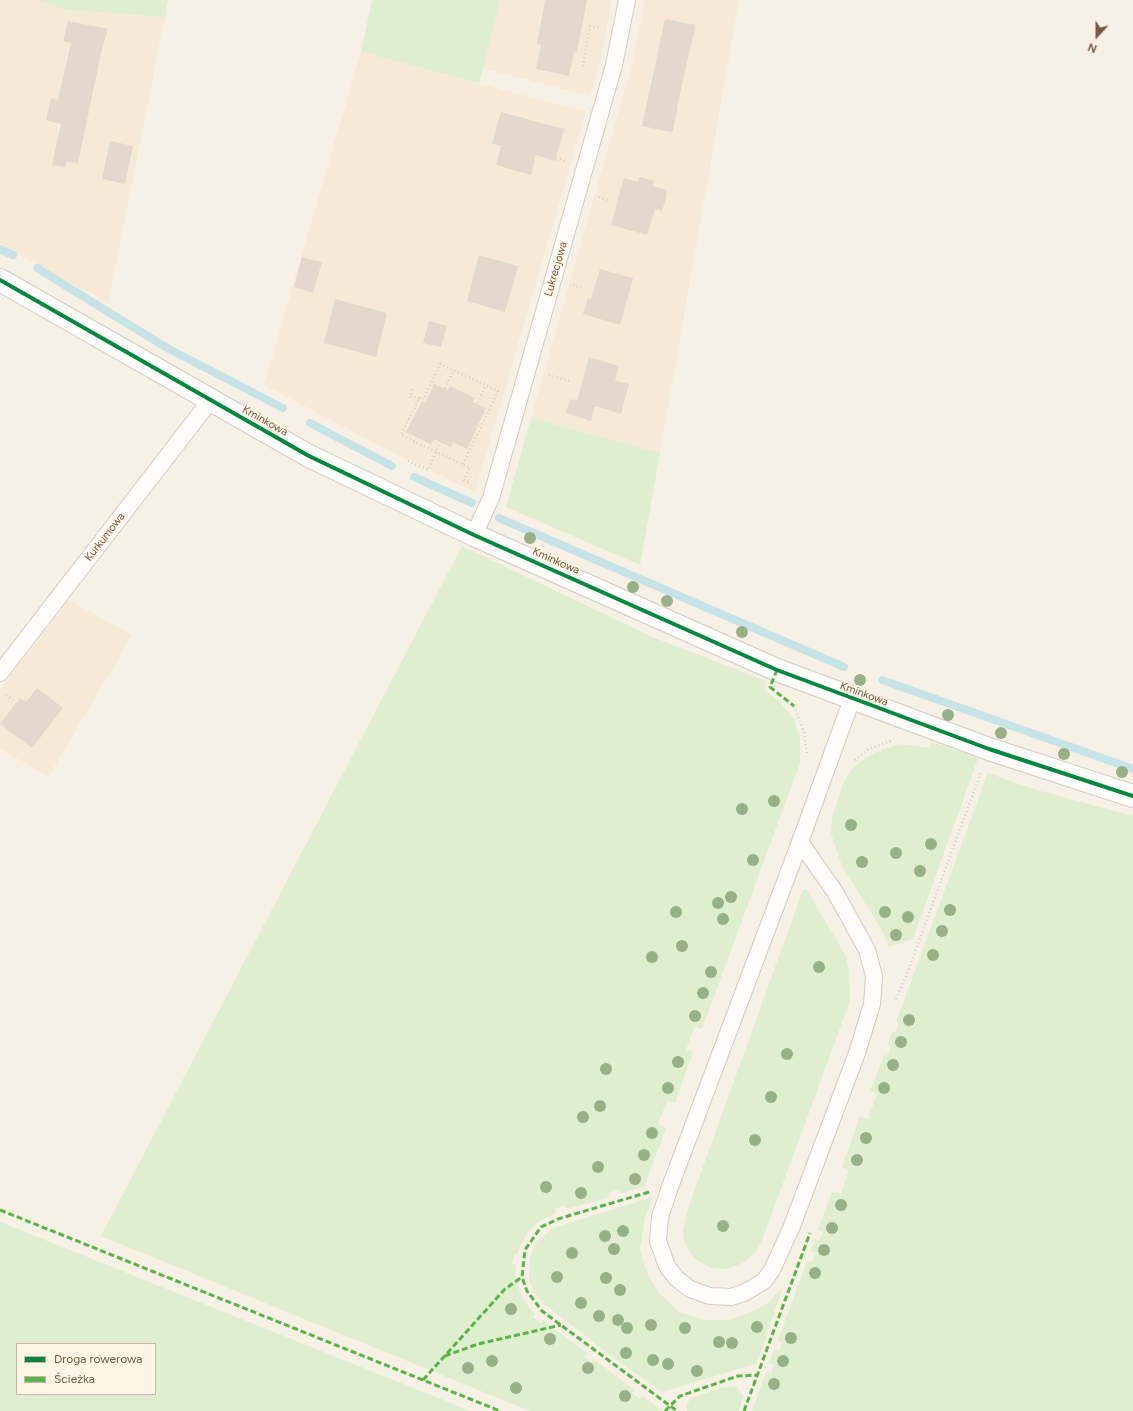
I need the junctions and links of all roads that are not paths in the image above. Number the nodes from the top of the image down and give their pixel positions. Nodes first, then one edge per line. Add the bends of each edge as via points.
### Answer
1 (627, 0) edge
2 (0, 280) edge
3 (210, 401) junction
4 (474, 534) junction
5 (0, 673) edge
6 (852, 699) junction
7 (1133, 796) edge
8 (800, 842) junction

1 - 4 lane, Lukrecjowa via 614,65 491,498
2 - 3 street, Kminkowa
3 - 4 street, Kminkowa via 309,456
3 - 5 lane, Kurkumowa
4 - 6 street, Kminkowa via 777,670
6 - 7 street, Kminkowa via 989,749
6 - 8 lane
8 - 8 lane via 670,1187 658,1226 660,1248 676,1278 690,1289 710,1296 731,1297 744,1293 764,1281 772,1270 792,1226 857,1053 872,1004 874,976 867,950 835,892

